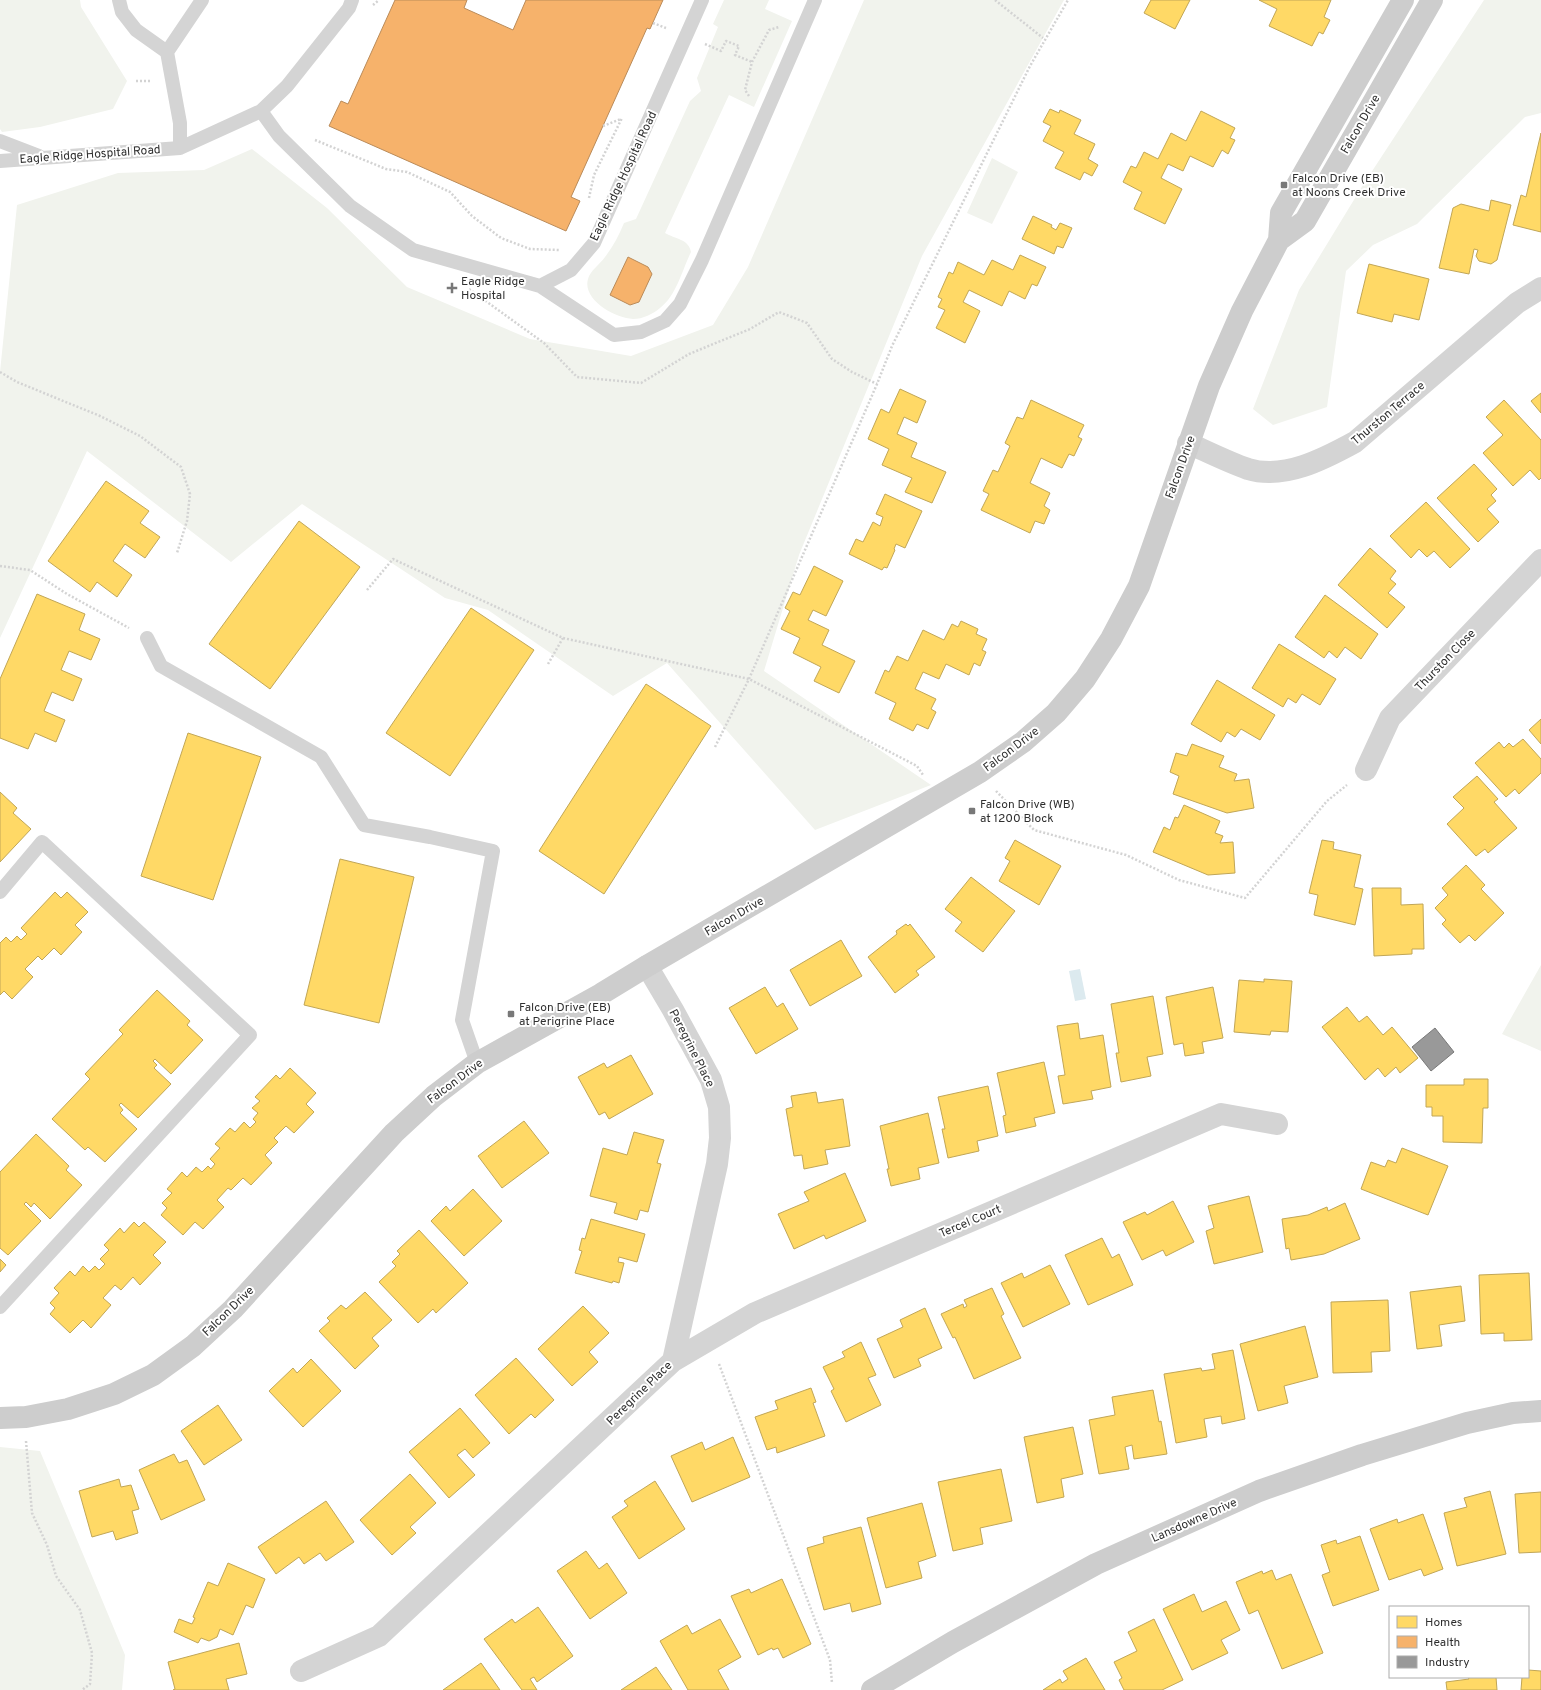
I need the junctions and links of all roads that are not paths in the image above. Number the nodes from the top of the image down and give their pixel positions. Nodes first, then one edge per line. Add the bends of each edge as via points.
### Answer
1 (119, 0) edge
2 (202, 0) edge
3 (352, 0) edge
4 (702, 0) edge
5 (814, 0) edge
6 (1403, 0) edge
7 (1432, 0) edge
8 (166, 52) junction
9 (261, 111) junction
10 (0, 141) edge
11 (180, 148) junction
12 (45, 158) junction
13 (0, 161) edge
14 (1279, 240) junction
15 (540, 286) junction
16 (1541, 288) edge
17 (1188, 443) junction
18 (1541, 560) edge
19 (147, 638) road end
20 (1366, 770) road end
21 (0, 892) edge
22 (646, 966) junction
23 (477, 1063) junction
24 (1277, 1124) dead end
25 (0, 1308) edge
26 (674, 1361) junction
27 (1541, 1411) edge
28 (0, 1418) edge
29 (300, 1671) dead end
30 (872, 1690) edge

1 - 8 lane via 122,12 136,30
2 - 8 lane
3 - 9 lane, Eagle Ridge Hospital Road via 349,8 286,86
4 - 15 lane, Eagle Ridge Hospital Road via 594,243 571,270
5 - 15 lane via 702,260 680,304 665,321 641,332 614,335
6 - 14 street, Falcon Drive via 1281,213
7 - 14 street, Falcon Drive via 1305,221
8 - 11 lane via 180,124
9 - 11 lane, Eagle Ridge Hospital Road
9 - 15 lane via 279,136 350,206 413,250
10 - 12 lane
11 - 12 lane, Eagle Ridge Hospital Road
12 - 13 lane, Eagle Ridge Hospital Road
14 - 17 street, Falcon Drive via 1242,311 1209,386
16 - 17 street, Thurston Terrace via 1517,303 1355,442 1329,457 1303,467 1273,472 1249,469
17 - 22 street, Falcon Drive via 1139,586 1111,639 1085,679 1056,712 1023,742 980,772
18 - 20 street, Thurston Close via 1390,718
19 - 23 lane via 161,666 321,757 364,825 493,851 462,1020
21 - 25 lane via 42,842 250,1035
22 - 23 street, Falcon Drive
22 - 26 street, Peregrine Place via 673,1010 710,1080 719,1107 720,1138 717,1164
23 - 28 street, Falcon Drive via 434,1096 394,1133 233,1309 193,1346 153,1375 114,1394 68,1409 26,1417
24 - 26 street, Tercel Court via 1221,1114 755,1313
26 - 29 street, Peregrine Place via 379,1636
27 - 30 street, Lansdowne Drive via 1513,1413 1467,1423 1362,1454 1259,1491 1096,1564 953,1642

